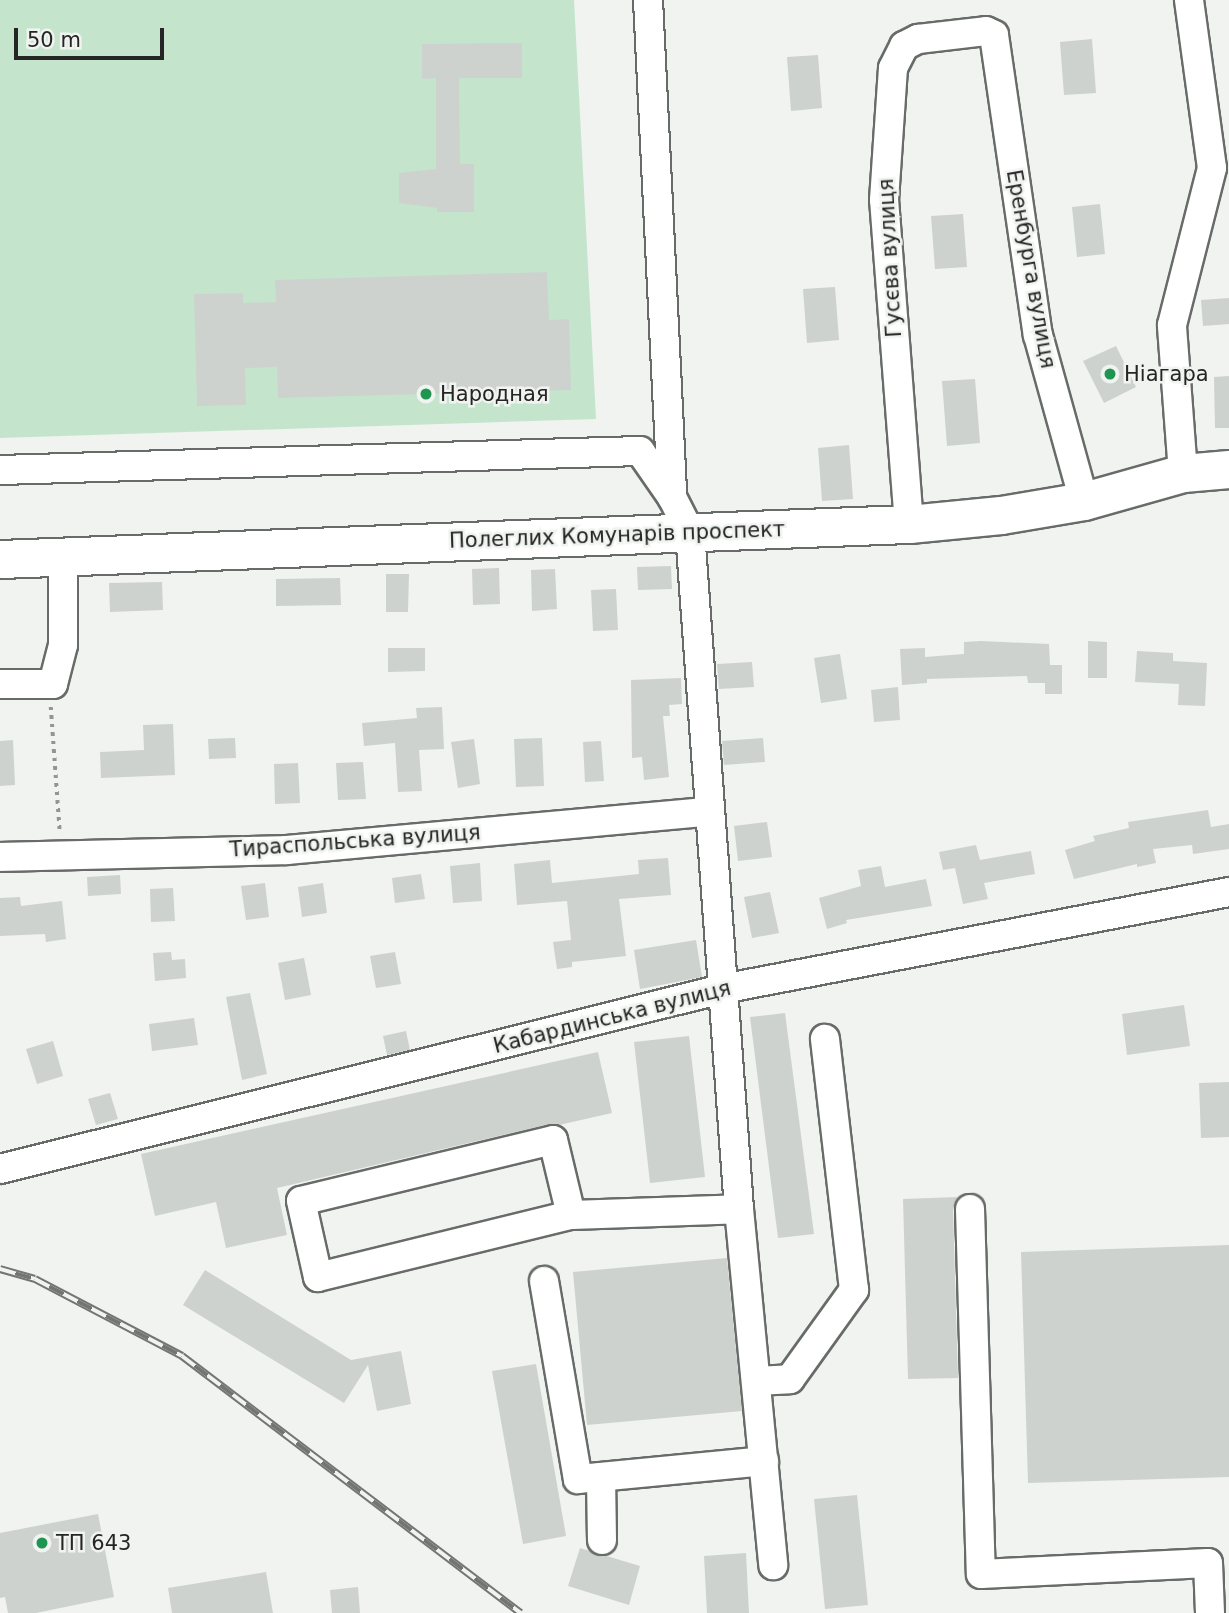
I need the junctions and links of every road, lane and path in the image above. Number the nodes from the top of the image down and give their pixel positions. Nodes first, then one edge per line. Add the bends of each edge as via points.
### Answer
1 (648, 0) edge
2 (1189, 0) edge
3 (994, 34) joint
4 (1221, 168) edge
5 (1229, 469) edge
6 (0, 470) edge
7 (1183, 473) junction
8 (672, 497) junction
9 (1084, 501) junction
10 (909, 524) junction
11 (690, 532) junction
12 (63, 557) junction
13 (0, 559) edge
14 (0, 684) edge
15 (53, 684) junction
16 (708, 813) junction
17 (62, 854) junction
18 (0, 857) edge
19 (1229, 892) edge
20 (722, 989) junction
21 (824, 1039) dead end
22 (0, 1169) edge
23 (738, 1209) junction
24 (970, 1209) dead end
25 (571, 1215) junction
26 (544, 1281) dead end
27 (756, 1381) junction
28 (764, 1461) junction
29 (601, 1477) junction
30 (602, 1540) dead end
31 (774, 1565) dead end
32 (1210, 1613) edge

1 - 8 street
2 - 4 street
3 - 9 street, Еренбурга вулиця via 1038,335
3 - 10 street, Гусєва вулиця via 986,31 918,39 904,46 893,68 884,200
4 - 7 street via 1172,325
5 - 7 main road, Полеглих Комунарів проспект
6 - 8 street via 640,451
7 - 9 main road, Полеглих Комунарів проспект
8 - 11 street
9 - 10 main road, Полеглих Комунарів проспект
10 - 11 main road, Полеглих Комунарів проспект
11 - 12 main road, Полеглих Комунарів проспект
11 - 16 street
12 - 13 main road, Полеглих Комунарів проспект
12 - 15 street via 63,645
14 - 15 street
15 - 17 path via 50,723
16 - 17 street, Тираспольська вулиця via 287,849
16 - 20 street
17 - 18 street, Тираспольська вулиця
19 - 20 street, Кабардинська вулиця
20 - 22 street, Кабардинська вулиця
20 - 23 street
21 - 27 street via 854,1290 790,1379
23 - 25 street
23 - 27 street
24 - 32 street via 981,1574 1208,1563
25 - 25 street via 318,1277 301,1201 553,1140
26 - 29 street via 578,1479
27 - 28 street
28 - 29 street
28 - 31 street
29 - 30 street

